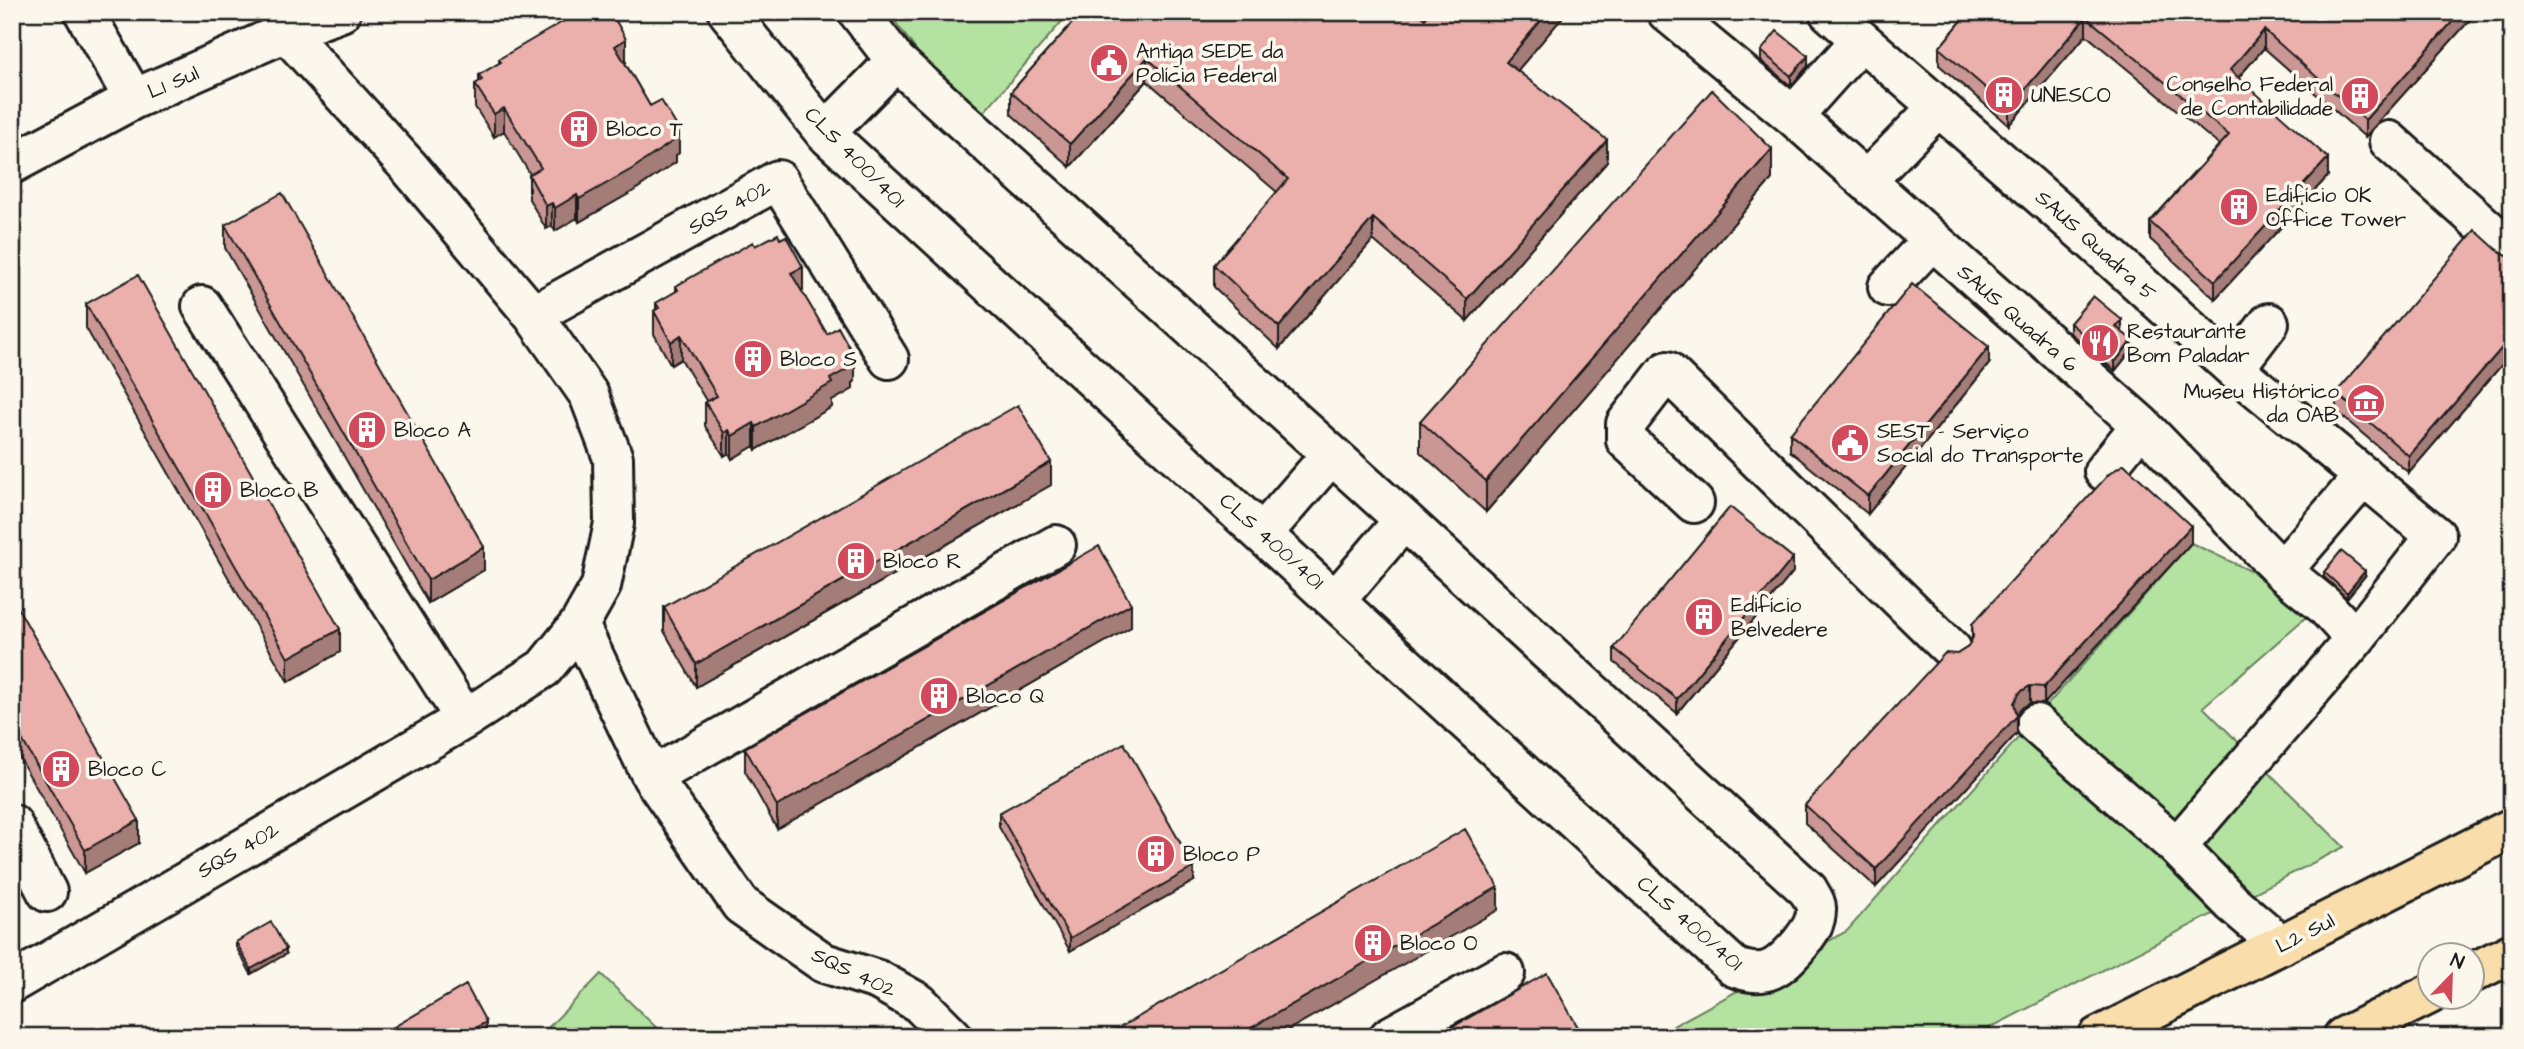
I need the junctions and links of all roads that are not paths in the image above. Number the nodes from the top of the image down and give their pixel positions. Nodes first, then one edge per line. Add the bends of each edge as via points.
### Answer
1 (83, 12) edge
2 (341, 12) edge
3 (727, 12) edge
4 (858, 12) edge
5 (1667, 12) edge
6 (1829, 12) edge
7 (286, 33) junction
8 (1861, 40) junction
9 (896, 61) junction
10 (134, 99) junction
11 (1938, 107) junction
12 (1793, 116) junction
13 (825, 133) junction
14 (2389, 141) dead end
15 (12, 164) edge
16 (1866, 181) junction
17 (1931, 241) junction
18 (2512, 251) edge
19 (1888, 287) dead end
20 (202, 306) dead end
21 (533, 315) junction
22 (2269, 323) dead end
23 (889, 359) dead end
24 (2234, 369) junction
25 (2141, 425) junction
26 (1331, 455) junction
27 (2104, 471) dead end
28 (2364, 476) junction
29 (1694, 503) dead end
30 (1404, 520) junction
31 (1263, 533) junction
32 (1056, 545) dead end
33 (2282, 571) junction
34 (1336, 600) junction
35 (579, 625) junction
36 (2355, 639) junction
37 (1952, 650) dead end
38 (464, 719) junction
39 (2036, 724) dead end
40 (652, 777) junction
41 (12, 824) edge
42 (2512, 828) edge
43 (2177, 847) junction
44 (47, 892) dead end
45 (2281, 945) junction
46 (2512, 953) edge
47 (2486, 966) edge
48 (1505, 973) dead end
49 (12, 983) edge
50 (2416, 1001) edge
51 (953, 1037) edge
52 (1389, 1037) edge
53 (2098, 1037) edge
54 (2343, 1037) edge

1 - 10 street
2 - 7 street, L1 Sul
3 - 13 street, CLS 400/401
4 - 9 street, CLS 400/401
5 - 12 street, SAUS Quadra 6
6 - 8 street, SAUS Quadra 5
7 - 10 street, L1 Sul
7 - 21 street, SQS 402 via 408,166
8 - 11 street, SAUS Quadra 5
8 - 12 street
9 - 13 street
9 - 26 street, CLS 400/401
10 - 15 street, L1 Sul
11 - 16 street
11 - 24 street, SAUS Quadra 5
12 - 16 street, SAUS Quadra 6
13 - 31 street, CLS 400/401
14 - 18 street
16 - 17 street, SAUS Quadra 6
17 - 19 street
17 - 25 street, SAUS Quadra 6
20 - 38 street
21 - 23 street, SQS 402 via 778,180
21 - 35 street, SQS 402 via 589,395 613,458 614,523 601,586
22 - 24 street
24 - 28 street, SAUS Quadra 5
25 - 27 street
25 - 33 street, SAUS Quadra 6
26 - 30 street, CLS 400/401
26 - 31 street
28 - 33 street
28 - 36 street, SAUS Quadra 5 via 2437,536
29 - 37 street via 1626,440 1626,424 1667,371
30 - 34 street
30 - 34 street, CLS 400/401 via 1808,890 1817,907 1813,928 1783,964 1757,973 1734,967
31 - 34 street, CLS 400/401
32 - 40 street
33 - 36 street, SAUS Quadra 6 via 2325,606
35 - 38 street, SQS 402 via 544,668
35 - 40 street, SQS 402
36 - 43 street
38 - 49 street, SQS 402
39 - 43 street
40 - 51 street, SQS 402 via 741,905 824,962 878,980 919,1003
41 - 44 street
42 - 45 main road, L2 Sul
43 - 45 street
45 - 53 main road, L2 Sul
46 - 47 main road
48 - 52 street
50 - 54 main road

